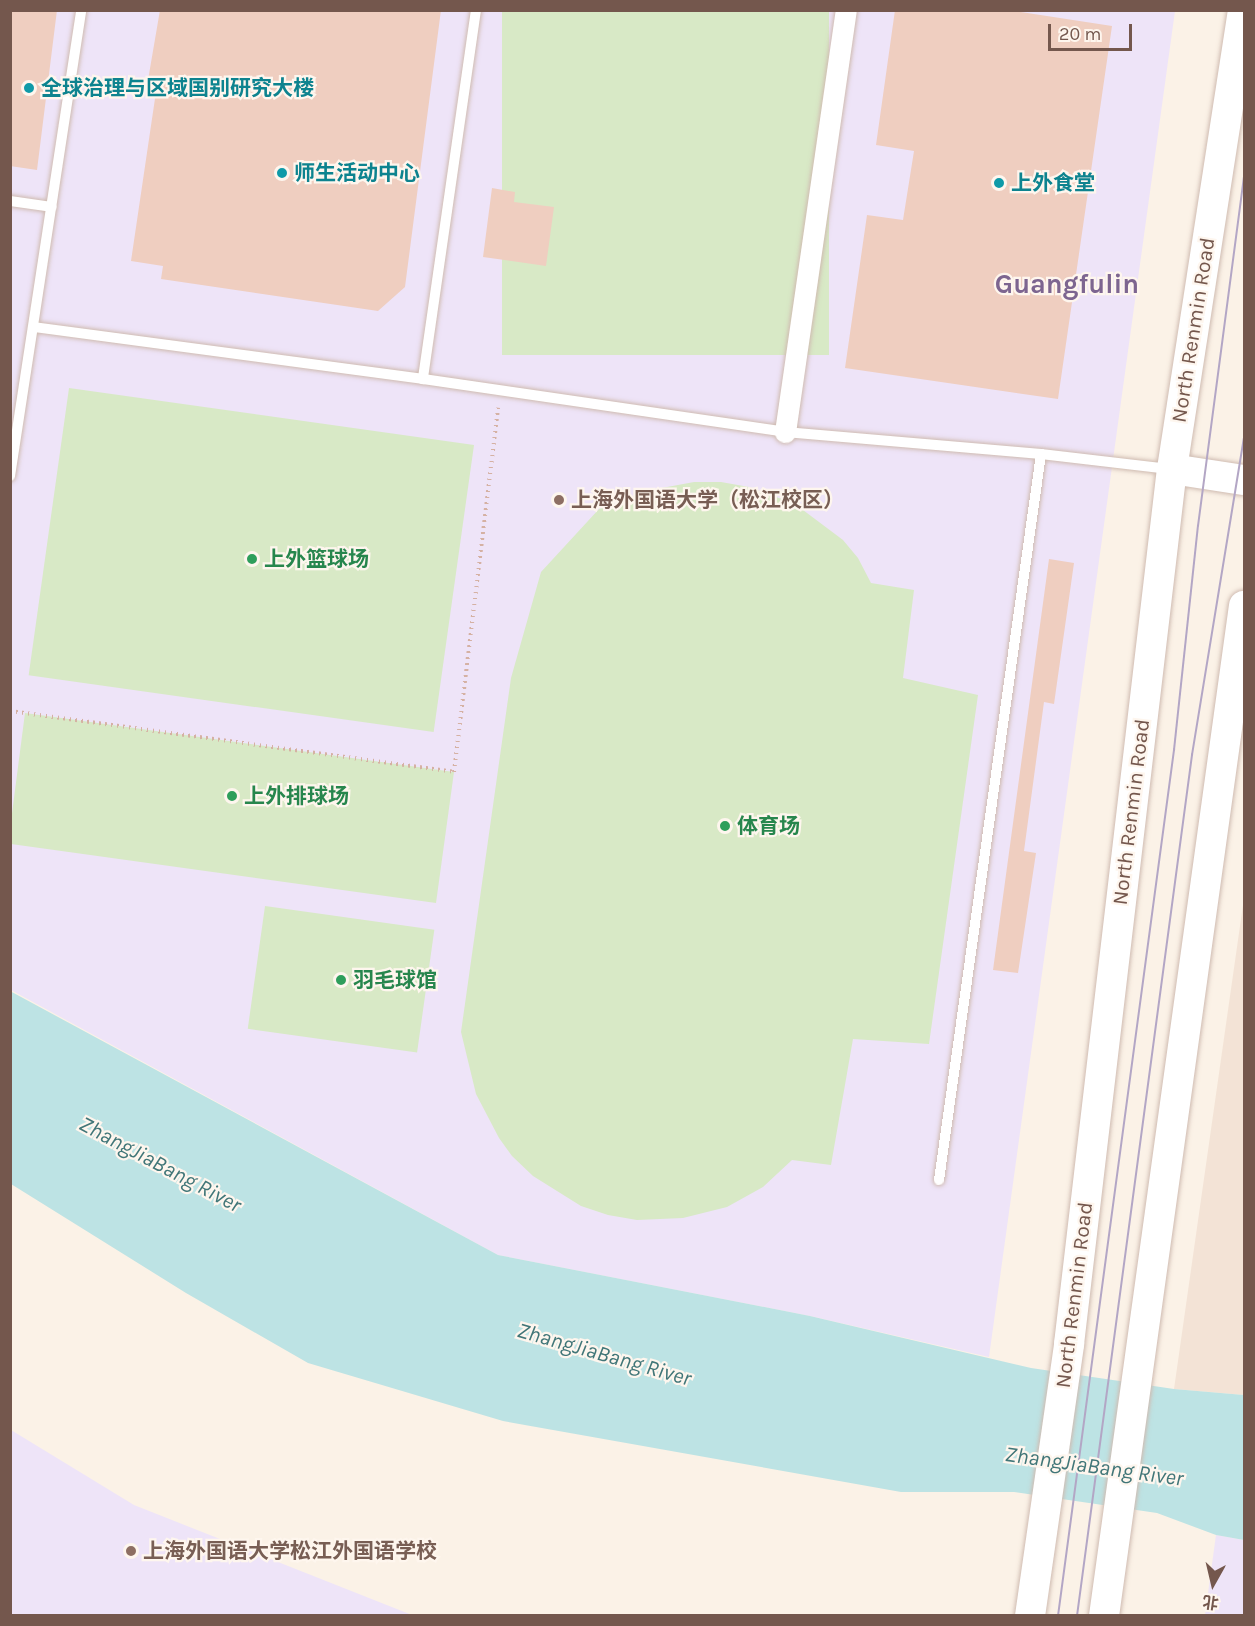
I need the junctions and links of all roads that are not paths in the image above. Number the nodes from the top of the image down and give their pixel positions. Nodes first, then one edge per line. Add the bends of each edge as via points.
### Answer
1 (81, 10) edge
2 (477, 10) edge
3 (846, 10) edge
4 (1243, 10) edge
5 (10, 201) edge
6 (52, 207) junction
7 (34, 327) junction
8 (423, 379) junction
9 (785, 432) junction
10 (1041, 454) junction
11 (1172, 469) junction
12 (10, 477) edge
13 (1245, 480) edge
14 (1245, 606) edge
15 (939, 1180) dead end
16 (1030, 1616) edge
17 (1104, 1616) edge

1 - 6 lane
2 - 8 lane
3 - 9 street
4 - 11 main road, North Renmin Road
5 - 6 lane
6 - 7 lane
7 - 8 lane
7 - 12 lane
8 - 9 lane
9 - 10 lane
10 - 11 lane
10 - 15 lane
11 - 13 main road
11 - 16 main road, North Renmin Road via 1069,1344
14 - 17 main road

